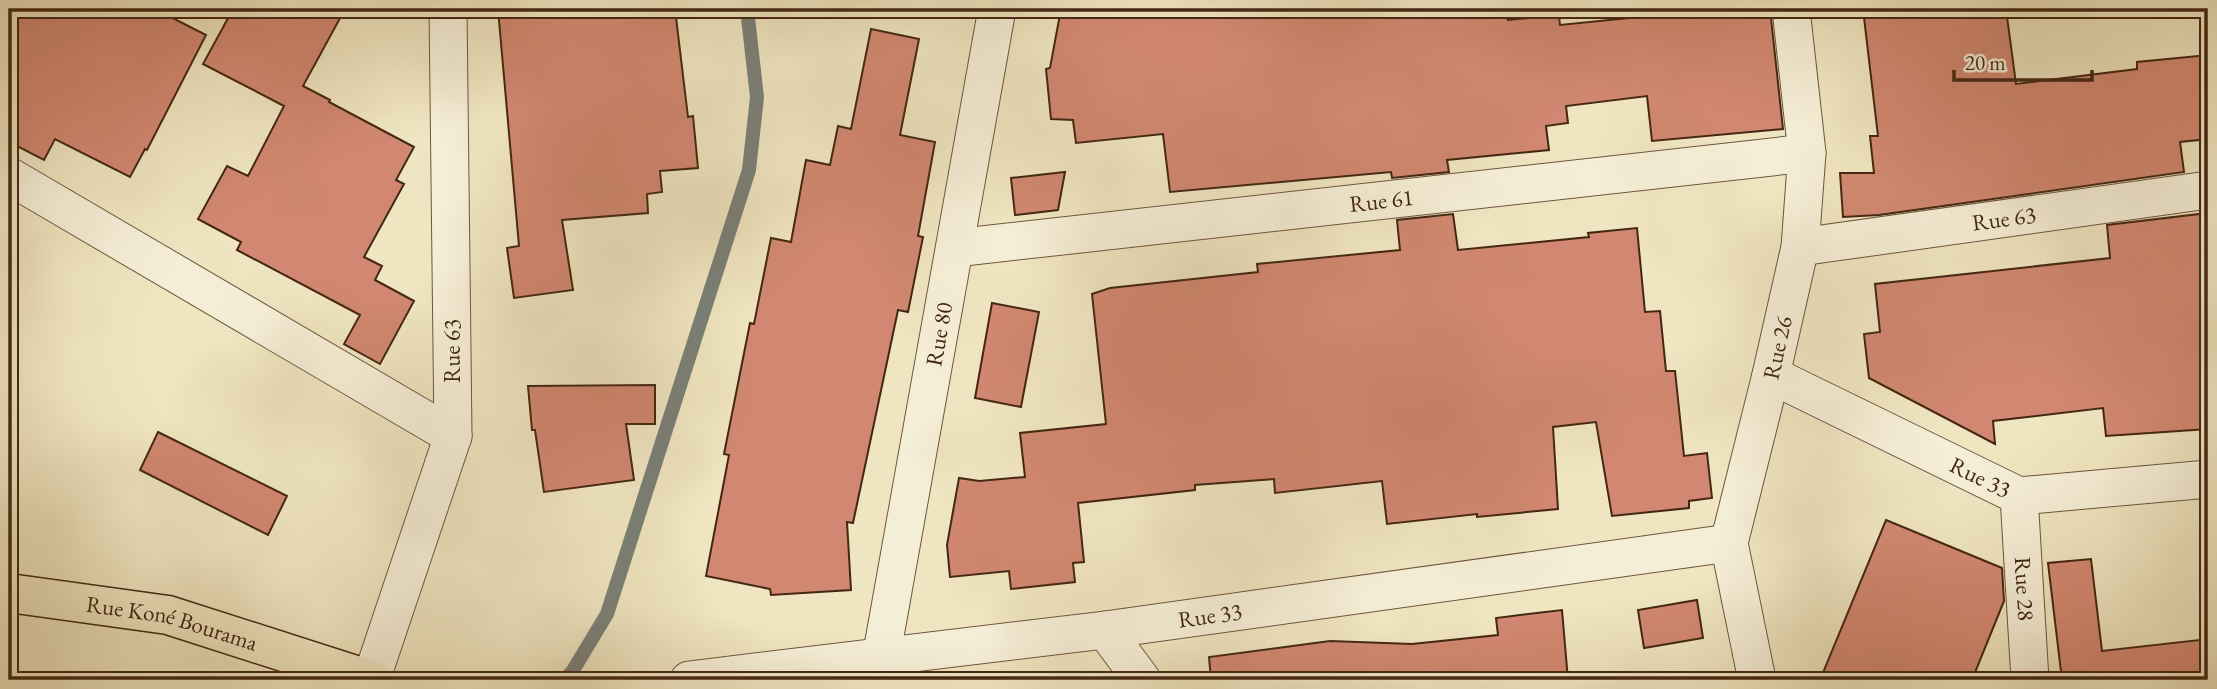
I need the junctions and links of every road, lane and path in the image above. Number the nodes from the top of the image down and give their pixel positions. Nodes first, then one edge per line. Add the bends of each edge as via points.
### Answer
1 (998, 9) edge
2 (1791, 9) edge
3 (445, 11) edge
4 (1807, 153) junction
5 (9, 176) edge
6 (2208, 190) edge
7 (1800, 247) junction
8 (955, 248) junction
9 (1771, 375) junction
10 (453, 436) junction
11 (2208, 479) edge
12 (2019, 496) junction
13 (1729, 543) junction
14 (9, 593) edge
15 (1105, 630) junction
16 (881, 658) junction
17 (371, 680) edge
18 (689, 680) edge
19 (1142, 680) edge
20 (1757, 680) edge
21 (2030, 680) edge

1 - 8 street, Rue 80
2 - 4 street, Rue 26
3 - 10 street, Rue 63
4 - 7 street, Rue 26
4 - 8 street, Rue 61
5 - 10 street
6 - 7 street, Rue 63
7 - 9 street, Rue 26
8 - 16 street, Rue 80
9 - 12 street, Rue 33
9 - 13 street, Rue 26
10 - 17 street, Rue 63
11 - 12 street, Rue 33
12 - 21 street, Rue 28
13 - 15 street, Rue 33
13 - 20 street, Rue 26
14 - 17 highway, Rue Koné Bourama via 168,615
15 - 16 street, Rue 33
15 - 19 street
16 - 18 street, Rue 33

